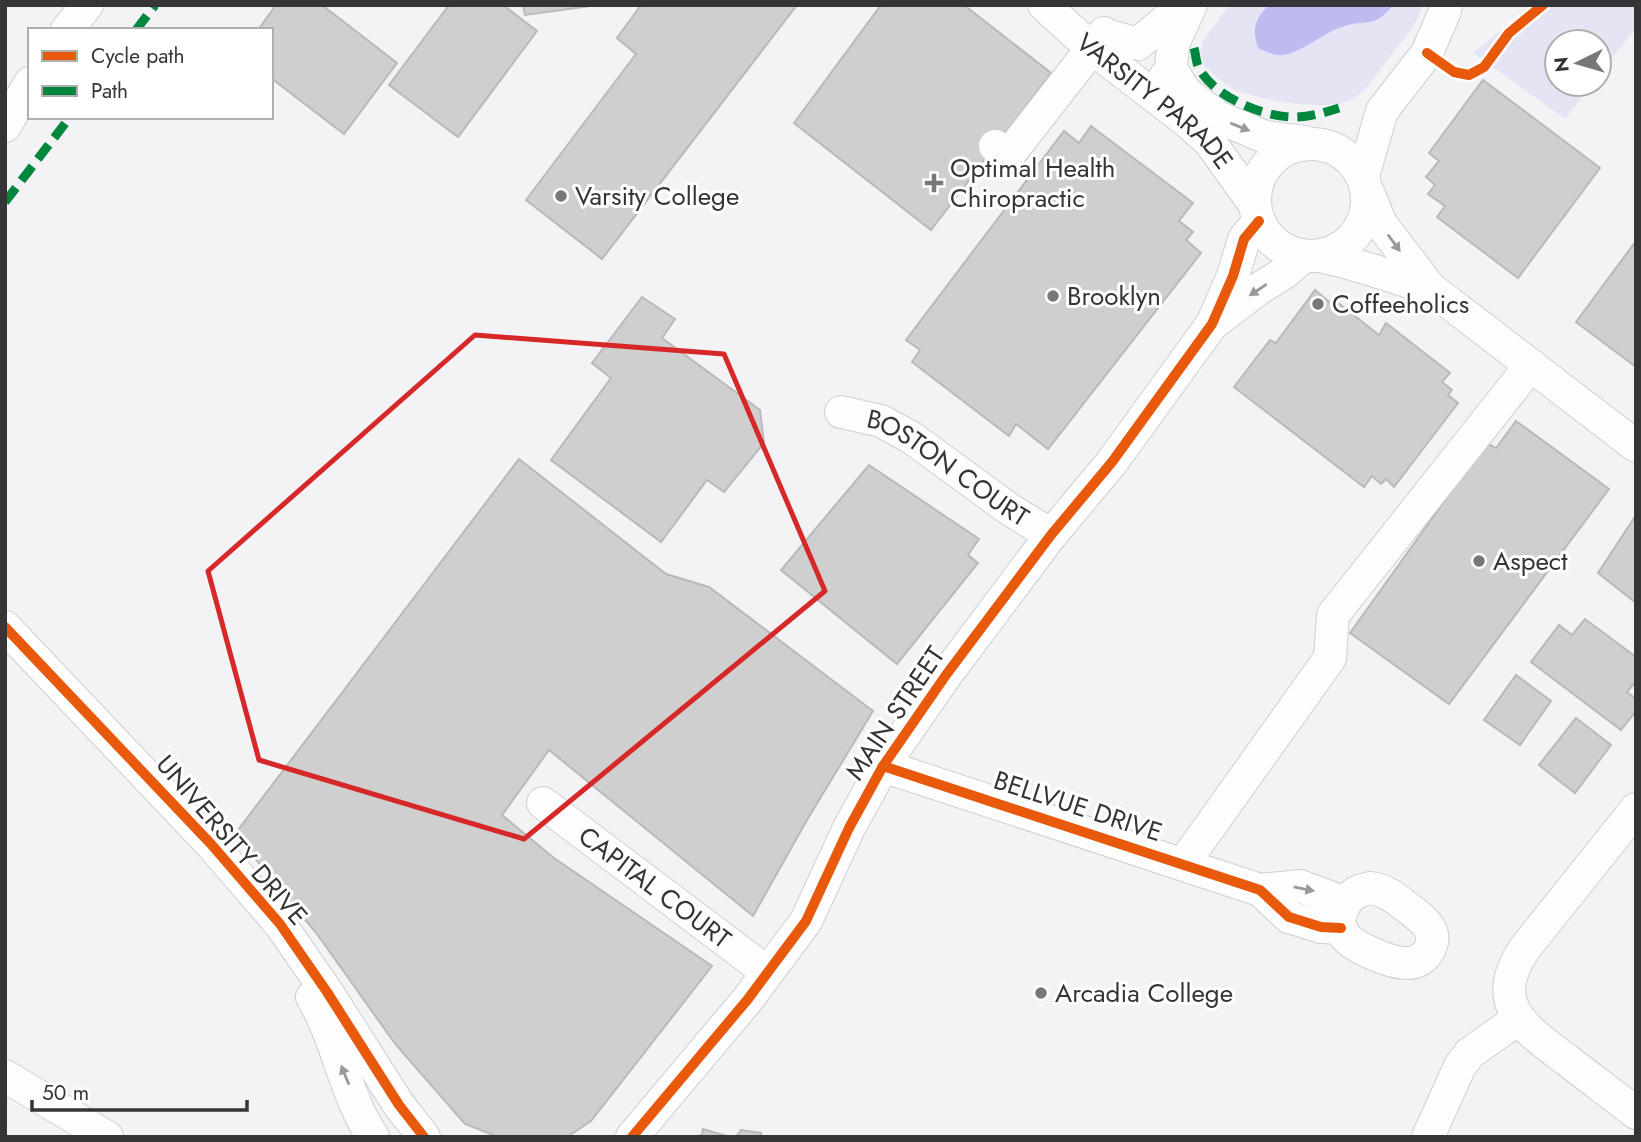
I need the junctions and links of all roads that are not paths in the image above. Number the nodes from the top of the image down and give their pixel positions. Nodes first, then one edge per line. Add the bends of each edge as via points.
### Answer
1 (87, 5) edge
2 (1044, 5) edge
3 (1064, 5) edge
4 (1184, 5) edge
5 (1191, 5) edge
6 (1446, 5) edge
7 (69, 28) edge
8 (1104, 39) junction
9 (19, 90) edge
10 (1186, 93) junction
11 (1382, 111) junction
12 (5, 126) edge
13 (1317, 143) junction
14 (995, 146) dead end
15 (1365, 184) junction
16 (1257, 213) junction
17 (1312, 256) junction
18 (1430, 288) junction
19 (1212, 324) junction
20 (1531, 365) junction
21 (841, 412) dead end
22 (1631, 441) edge
23 (1051, 535) junction
24 (5, 627) edge
25 (5, 648) edge
26 (883, 766) junction
27 (543, 803) dead end
28 (1636, 809) edge
29 (1183, 864) junction
30 (1343, 916) dead end
31 (767, 972) junction
32 (1518, 1019) junction
33 (5, 1076) edge
34 (1636, 1113) edge
35 (107, 1137) edge
36 (373, 1137) edge
37 (424, 1137) edge
38 (632, 1137) edge
39 (1428, 1137) edge

1 - 7 street
2 - 8 street, VARSITY PARADE
3 - 8 street, VARSITY PARADE
4 - 8 street via 1138,44
5 - 10 street via 1174,44 1171,69
6 - 11 street via 1427,53
8 - 10 street, VARSITY PARADE
8 - 14 street via 1008,156
8 - 16 street, VARSITY PARADE via 1210,142
9 - 12 street
10 -> 13 street, VARSITY PARADE via 1220,118 1265,137
11 - 13 street
11 - 15 street
13 - 15 street via 1341,151 1354,162
13 - 16 street via 1291,146 1263,170 1256,187
15 - 17 street via 1367,210 1362,227 1337,251
15 -> 18 street via 1381,224
16 - 17 street via 1277,245
16 - 19 street
17 - 18 street via 1348,262
17 -> 19 street via 1257,289
18 - 20 street
19 - 23 street, MAIN STREET via 1112,462
20 - 22 street
20 - 29 street via 1333,615 1330,658
21 - 23 street, BOSTON COURT via 881,421 912,438
23 - 26 street, MAIN STREET
24 - 37 street, UNIVERSITY DRIVE via 211,844 280,924
36 -> 25 street, UNIVERSITY DRIVE via 305,984 197,852
26 - 29 street, BELLVUE DRIVE
26 - 31 street, MAIN STREET via 806,921
27 - 31 street, CAPITAL COURT
28 - 32 street via 1516,962 1510,980
29 - 30 street, BELLVUE DRIVE via 1260,890 1289,917 1321,927
31 - 38 street, MAIN STREET
32 - 34 street
32 - 39 street via 1465,1059
33 - 35 street

